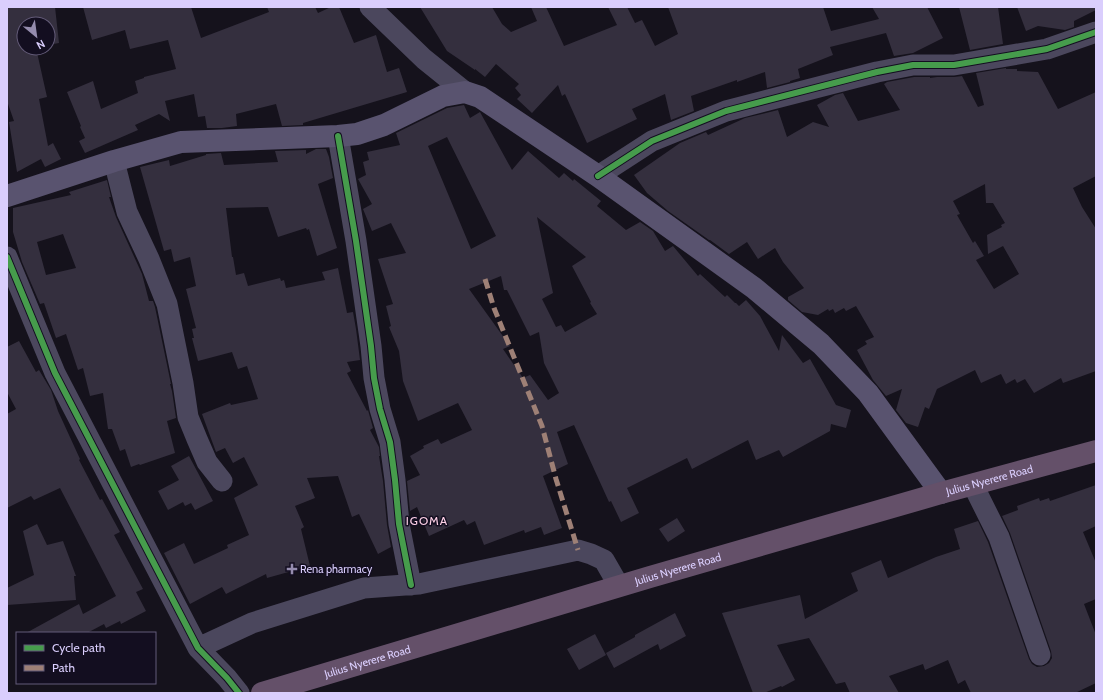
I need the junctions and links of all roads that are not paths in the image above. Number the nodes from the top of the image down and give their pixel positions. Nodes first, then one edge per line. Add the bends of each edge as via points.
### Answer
1 (370, 7) edge
2 (1096, 32) edge
3 (465, 92) junction
4 (338, 136) junction
5 (114, 161) junction
6 (598, 176) junction
7 (7, 196) edge
8 (7, 257) edge
9 (1096, 451) edge
10 (222, 481) dead end
11 (973, 484) junction
12 (941, 493) junction
13 (411, 585) junction
14 (619, 586) junction
15 (198, 648) junction
16 (1040, 655) dead end
17 (239, 693) edge
18 (262, 693) edge

1 - 3 street via 424,59
2 - 6 street via 1046,49 954,65 913,65 877,72 726,111 652,140
3 - 4 main road via 443,96 384,125 357,134
3 - 6 main road via 480,97
4 - 5 main road via 181,142
4 - 13 street via 356,241 374,378 390,442 399,524
5 - 7 main road
5 - 10 street via 127,212 167,304 188,417 207,462
6 - 12 main road via 754,288 821,344 868,393
8 - 15 street via 55,373
9 - 11 highway, Julius Nyerere Road
11 - 12 highway, Julius Nyerere Road
11 - 16 street via 999,537
12 - 14 highway, Julius Nyerere Road
13 - 14 street via 578,550 604,560
13 - 15 street via 364,588 252,624
14 - 18 highway, Julius Nyerere Road
15 - 17 street

